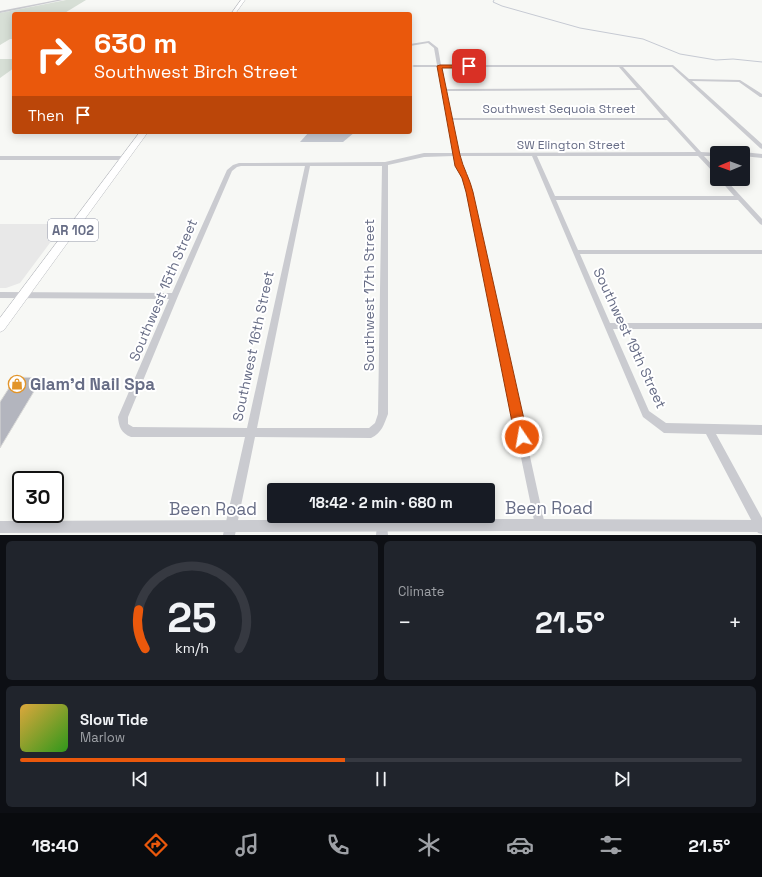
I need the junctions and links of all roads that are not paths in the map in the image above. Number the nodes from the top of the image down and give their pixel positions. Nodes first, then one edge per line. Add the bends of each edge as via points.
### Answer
1 (62, 0) edge
2 (243, 0) edge
3 (0, 12) edge
4 (234, 12) edge
5 (412, 46) edge
6 (414, 66) dead end
7 (440, 66) junction
8 (620, 66) junction
9 (688, 80) junction
10 (444, 90) junction
11 (641, 90) junction
12 (762, 96) edge
13 (450, 119) junction
14 (668, 120) junction
15 (143, 134) edge
16 (762, 147) edge
17 (700, 154) junction
18 (710, 154) edge
19 (456, 155) junction
20 (534, 155) junction
21 (750, 155) edge
22 (762, 156) edge
23 (0, 158) edge
24 (125, 158) junction
25 (308, 164) junction
26 (384, 164) junction
27 (235, 166) joint
28 (710, 166) edge
29 (728, 186) edge
30 (553, 198) junction
31 (739, 198) junction
32 (762, 223) edge
33 (576, 252) junction
34 (762, 252) edge
35 (0, 295) edge
36 (23, 296) junction
37 (174, 296) junction
38 (608, 326) junction
39 (762, 326) edge
40 (0, 327) edge
41 (709, 430) junction
42 (762, 430) edge
43 (250, 433) junction
44 (540, 525) junction
45 (0, 527) edge
46 (761, 527) edge
47 (230, 530) edge
48 (382, 530) edge

1 - 3 street
2 - 4 main road
5 - 7 street via 429,42 436,48
6 - 7 street
7 - 8 street
7 - 10 street
8 - 9 street via 672,66
8 - 11 street
9 - 12 street via 740,81
9 - 16 street
10 - 11 street
10 - 13 street
11 - 14 street
13 - 14 street, Southwest Sequoia Street
13 - 19 street
14 - 17 street
15 - 24 main road, AR 102
17 - 18 street, SW Elington Street
17 - 20 street, SW Elington Street
17 - 28 street
19 - 20 street, SW Elington Street
19 - 26 street, SW Elington Street via 424,155
19 - 44 street via 466,178
20 - 30 street, Southwest 19th Street
21 - 22 street
23 - 24 street
24 - 36 main road, AR 102
25 - 26 street, SW Elington Street
25 - 27 street, SW Elington Street
25 - 43 street, Southwest 16th Street
26 - 43 street, Southwest 17th Street via 384,414 379,426 371,433
27 - 37 street, Southwest 15th Street via 230,170
29 - 31 street
30 - 31 street
30 - 33 street, Southwest 19th Street
31 - 32 street
33 - 34 street
33 - 38 street, Southwest 19th Street
35 - 36 street
36 - 37 street
36 - 40 main road, AR 102
37 - 43 street, Southwest 15th Street via 123,417 124,426 131,432
38 - 39 street
38 - 41 street, Southwest 19th Street via 646,414 664,428
41 - 42 street, Southwest 19th Street
41 - 46 street
43 - 47 street, Southwest 16th Street
44 - 46 street, Been Road
44 - 48 street, Been Road
45 - 47 street, Been Road
47 - 48 street, Been Road

